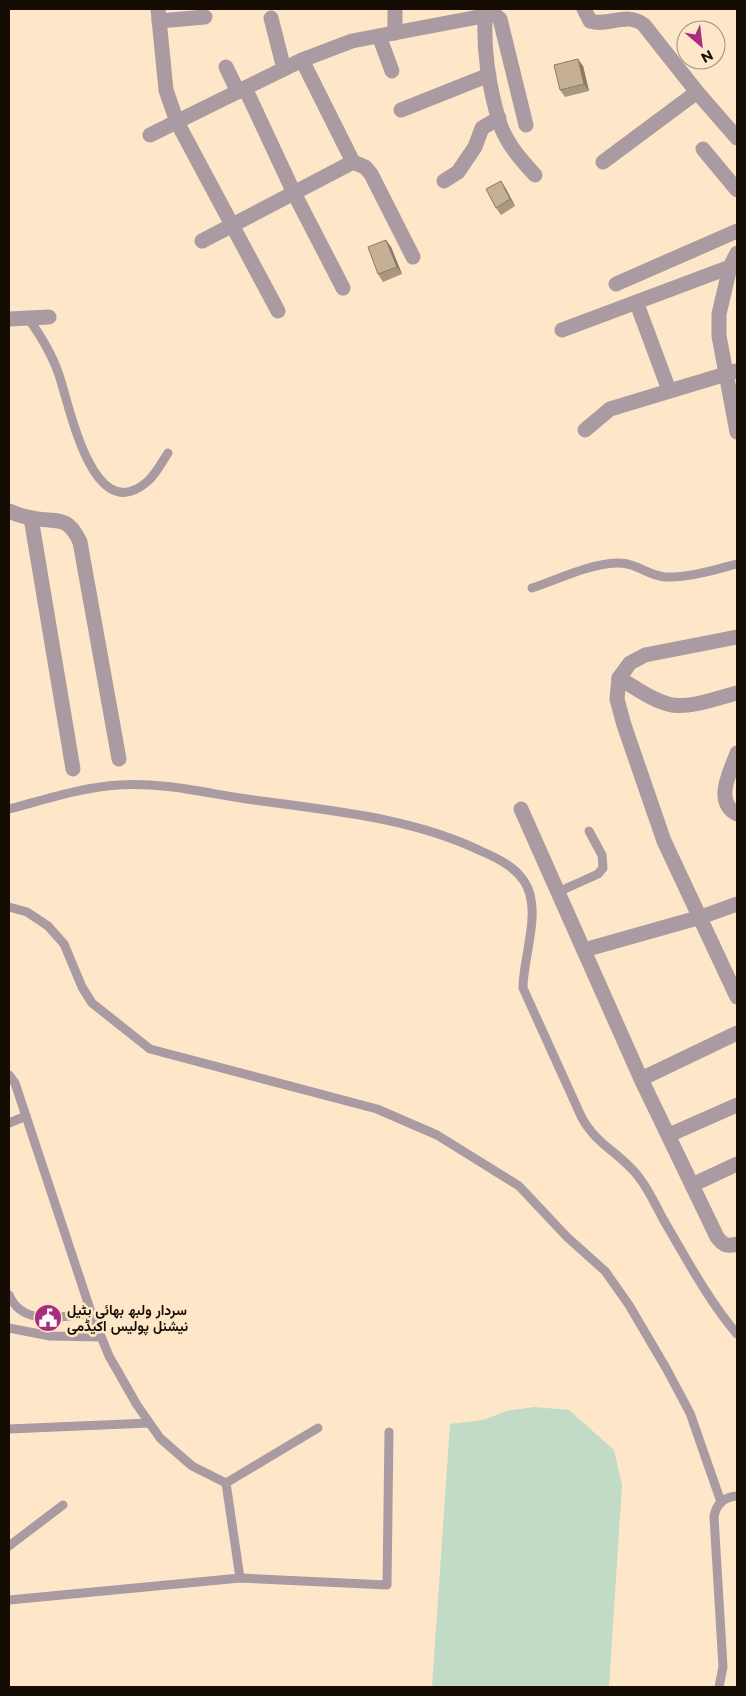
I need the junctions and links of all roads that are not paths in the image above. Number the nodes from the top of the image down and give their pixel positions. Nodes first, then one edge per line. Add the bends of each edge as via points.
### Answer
1 (395, 9) edge
2 (584, 9) edge
3 (485, 13) edge
4 (158, 15) edge
5 (454, 16) edge
6 (205, 17) dead end
7 (271, 18) dead end
8 (394, 33) junction
9 (379, 36) junction
10 (302, 60) junction
11 (226, 67) dead end
12 (284, 69) junction
13 (392, 71) dead end
14 (489, 75) junction
15 (241, 90) junction
16 (697, 92) junction
17 (401, 110) dead end
18 (499, 118) junction
19 (177, 122) junction
20 (526, 125) dead end
21 (150, 135) dead end
22 (737, 138) edge
23 (703, 149) dead end
24 (353, 162) junction
25 (603, 162) dead end
26 (535, 175) dead end
27 (444, 181) dead end
28 (737, 190) edge
29 (294, 193) junction
30 (233, 226) junction
31 (737, 231) edge
32 (202, 241) dead end
33 (413, 257) dead end
34 (734, 260) edge
35 (616, 284) dead end
36 (343, 288) dead end
37 (637, 304) junction
38 (278, 311) dead end
39 (49, 317) dead end
40 (28, 318) junction
41 (9, 319) edge
42 (562, 330) dead end
43 (733, 372) edge
44 (669, 390) junction
45 (585, 430) dead end
46 (737, 432) edge
47 (168, 453) dead end
48 (9, 511) edge
49 (32, 518) junction
50 (737, 564) edge
51 (532, 588) dead end
52 (737, 636) edge
53 (619, 678) junction
54 (737, 693) edge
55 (737, 753) edge
56 (119, 760) dead end
57 (73, 769) dead end
58 (9, 809) edge
59 (521, 809) dead end
60 (737, 814) edge
61 (589, 831) dead end
62 (558, 892) junction
63 (737, 904) edge
64 (9, 907) edge
65 (701, 917) junction
66 (584, 950) junction
67 (737, 996) edge
68 (737, 1033) edge
69 (9, 1075) edge
70 (641, 1079) junction
71 (737, 1106) edge
72 (26, 1116) junction
73 (9, 1123) edge
74 (669, 1135) junction
75 (737, 1164) edge
76 (692, 1185) junction
77 (737, 1244) edge
78 (9, 1295) edge
79 (92, 1313) junction
80 (9, 1328) edge
81 (737, 1334) edge
82 (101, 1337) junction
83 (150, 1423) junction
84 (318, 1428) dead end
85 (9, 1429) edge
86 (389, 1432) dead end
87 (226, 1483) junction
88 (737, 1496) edge
89 (720, 1502) junction
90 (63, 1505) dead end
91 (9, 1546) edge
92 (240, 1578) junction
93 (9, 1600) edge
94 (719, 1687) edge

1 - 8 street
2 - 16 street via 590,21 600,24 636,19
3 - 5 street
3 - 14 street
3 - 20 street via 500,19
4 - 6 street
4 - 19 street via 166,90
5 - 8 street
7 - 12 street
8 - 9 street
9 - 10 street via 352,41
9 - 13 street
10 - 12 street
10 - 24 street
11 - 15 street
12 - 15 street
14 - 17 street
14 - 18 street
15 - 19 street
15 - 29 street
16 - 22 street
16 - 25 street
18 - 26 street via 518,157
18 - 27 street via 482,128 475,147 458,172
19 - 21 street
19 - 30 street
23 - 28 street
24 - 29 street
24 - 33 street via 371,174
29 - 30 street
29 - 36 street
30 - 32 street
30 - 38 street
31 - 35 street
34 - 37 street
34 - 43 street via 718,314 719,336
37 - 42 street
37 - 44 street
39 - 40 street
40 - 41 street
40 - 47 lane via 46,342 81,445 94,472 107,488 124,493 136,490 149,480
43 - 44 street
43 - 46 street
44 - 45 street via 610,408
48 - 49 street
49 - 56 street via 66,521 80,542
49 - 57 street
50 - 51 lane via 703,573 664,577 635,565 618,563 598,566
52 - 53 street via 645,655 630,664
53 - 54 street via 657,700 673,705 694,704
53 - 65 street via 617,699 624,725 664,841
55 - 60 street via 724,790 726,802
58 - 81 lane via 56,796 118,785 171,786 358,813 450,836 512,868 531,895 533,915 522,988 584,1122 598,1141 637,1175 650,1193 709,1295
59 - 62 street
61 - 62 lane via 602,855 604,868 598,874
62 - 66 street
63 - 65 street
64 - 89 lane via 27,912 48,926 64,944 92,1004 150,1049 377,1109 437,1135 520,1186 567,1237 605,1271 628,1305 690,1413
65 - 66 street
65 - 67 street
66 - 70 street
68 - 70 street
69 - 72 lane
70 - 74 street
71 - 74 street
72 - 73 lane
72 - 79 lane
74 - 76 street
75 - 76 street
76 - 77 street via 722,1244
78 - 79 lane via 16,1308 29,1316
79 - 82 lane
80 - 82 lane via 50,1336
82 - 83 lane
83 - 85 lane
83 - 87 lane via 160,1438 192,1466
84 - 87 lane
86 - 92 lane via 387,1585
87 - 92 lane
88 - 89 lane
89 - 94 lane via 714,1517 723,1667
90 - 91 lane
92 - 93 lane

